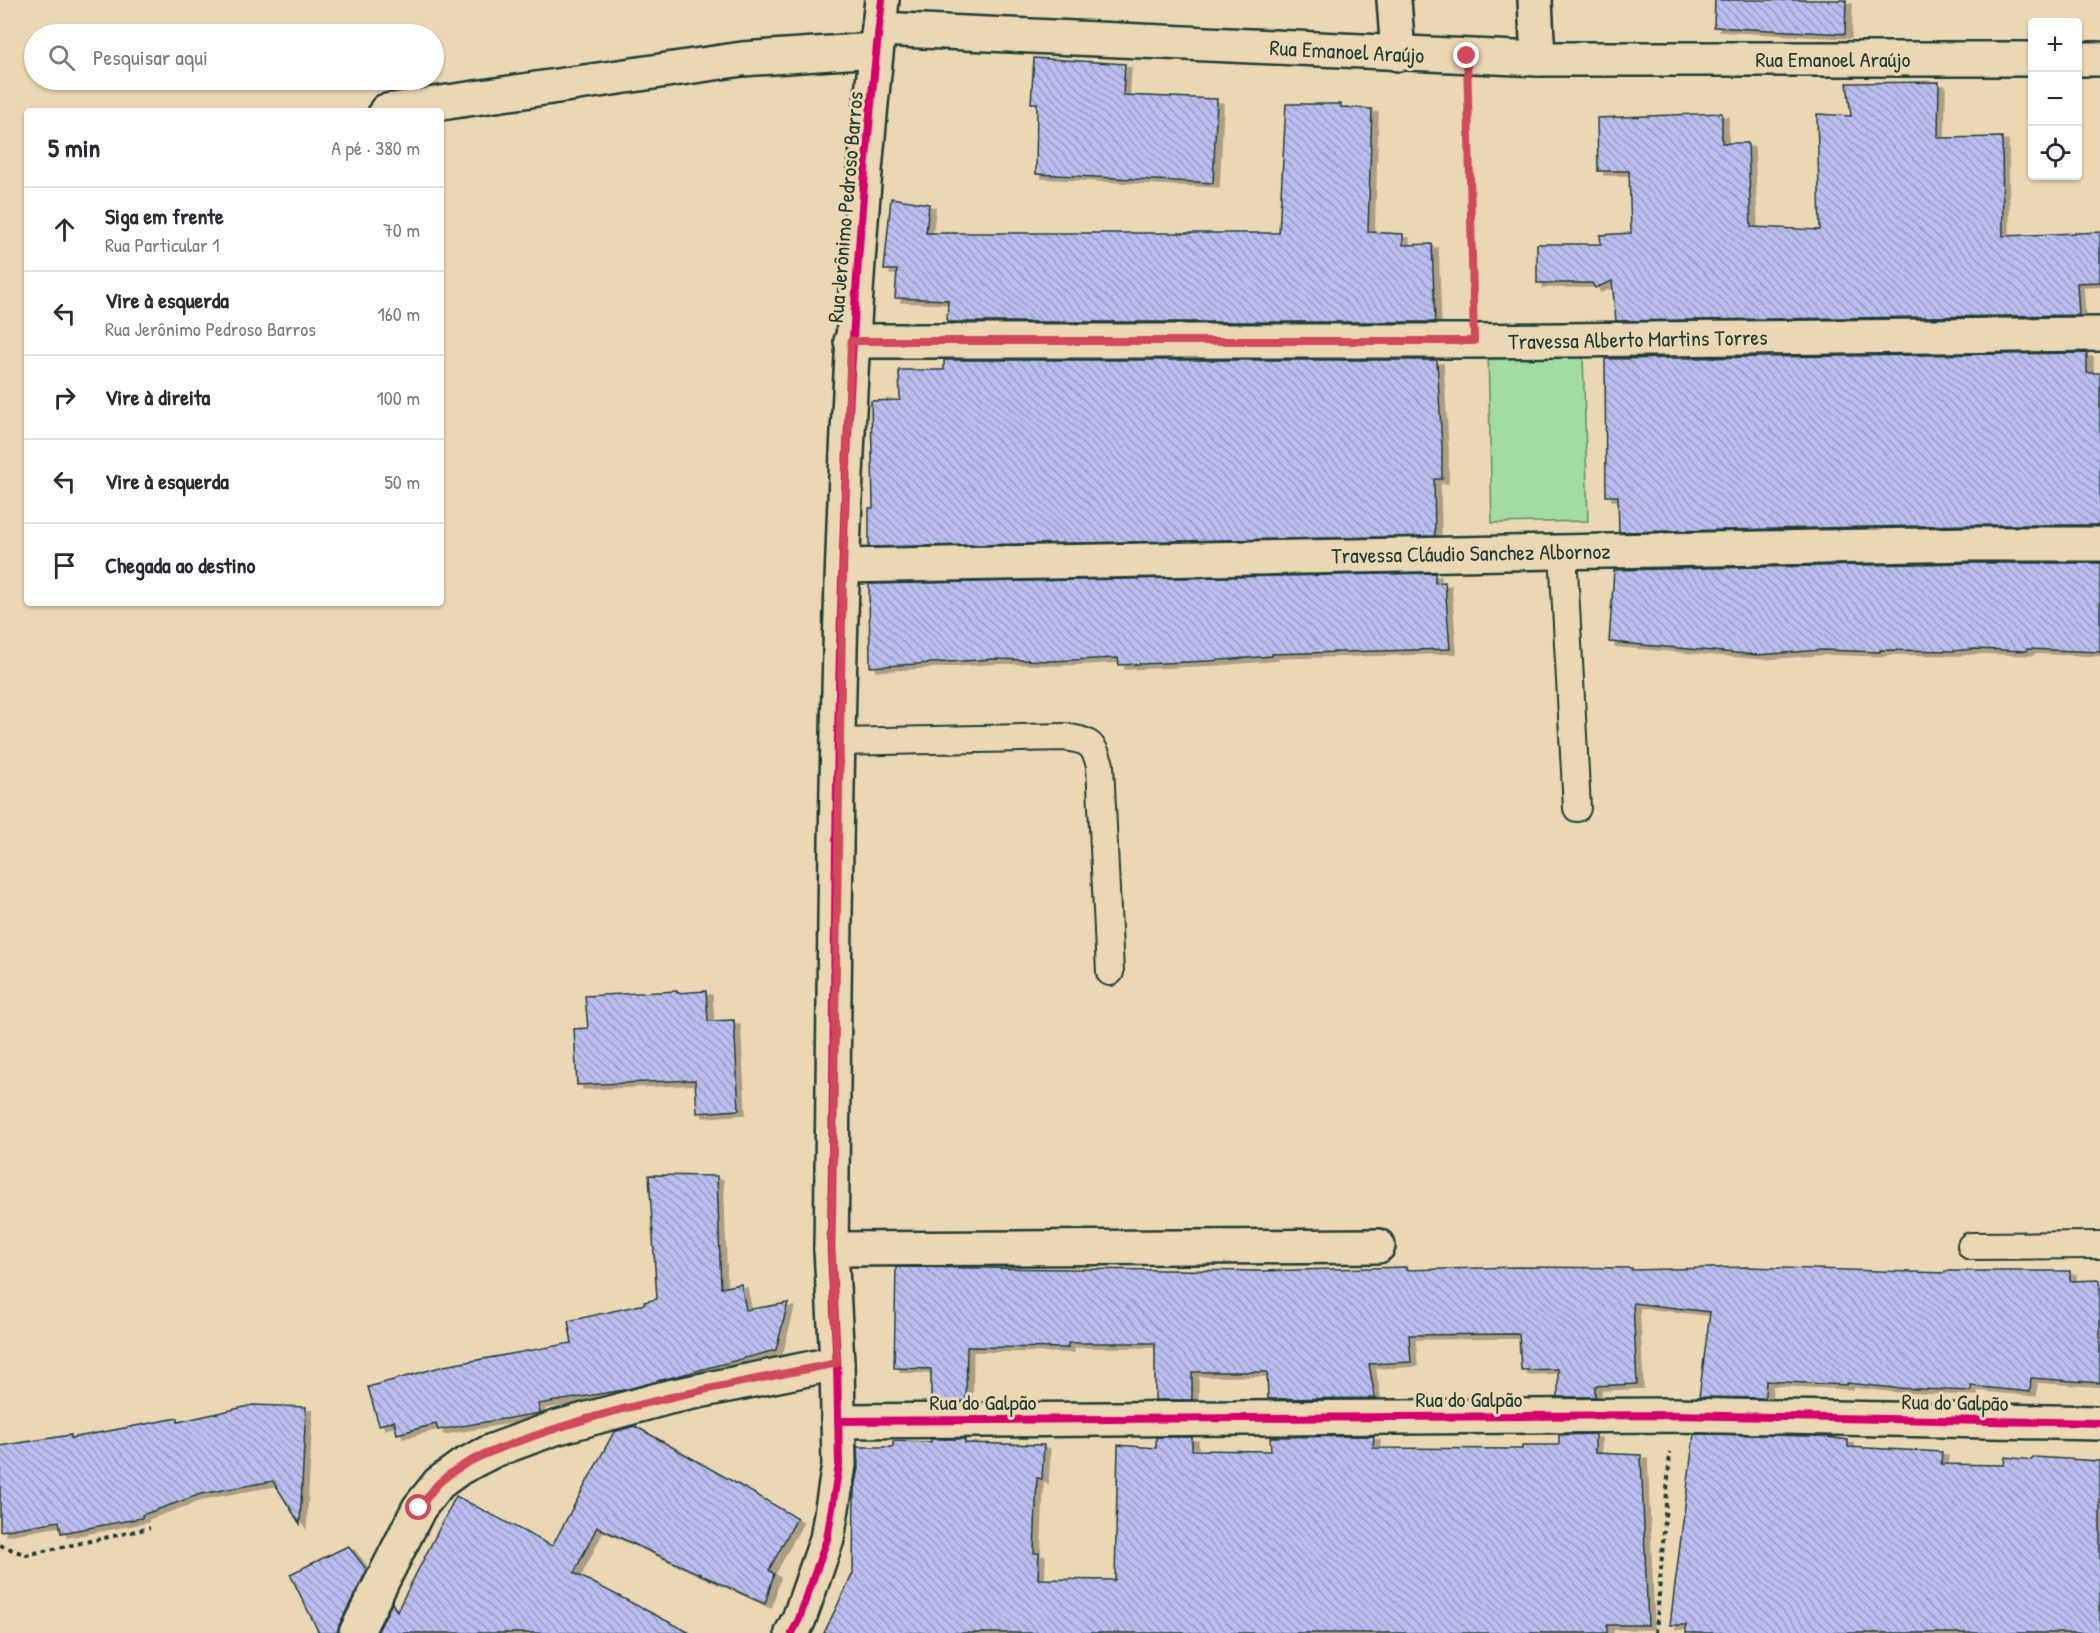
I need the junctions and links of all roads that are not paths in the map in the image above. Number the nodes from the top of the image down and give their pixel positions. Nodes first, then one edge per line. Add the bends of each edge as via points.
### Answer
1 (1394, 0) edge
2 (1535, 0) edge
3 (879, 26) edge
4 (1398, 54) junction
5 (2028, 58) edge
6 (1538, 59) junction
7 (2082, 59) edge
8 (2100, 59) edge
9 (407, 108) edge
10 (2100, 334) edge
11 (851, 341) junction
12 (2100, 544) edge
13 (1563, 552) junction
14 (843, 566) junction
15 (839, 742) junction
16 (1577, 808) dead end
17 (1110, 972) dead end
18 (2100, 1245) edge
19 (1378, 1246) dead end
20 (1971, 1246) dead end
21 (831, 1249) junction
22 (837, 1363) junction
23 (838, 1421) junction
24 (2100, 1423) edge
25 (356, 1633) edge
26 (792, 1633) edge

1 - 4 street
2 - 6 street
3 - 4 street, Rua Emanoel Araújo
3 - 9 street, Rua Emanoel Araújo via 742,59
3 - 11 street, Rua Jerônimo Pedroso Barros
4 - 6 street, Rua Emanoel Araújo
5 - 6 street, Rua Emanoel Araújo
7 - 8 street
10 - 11 street, Travessa Alberto Martins Torres via 1474,341
11 - 14 street, Rua Jerônimo Pedroso Barros
12 - 13 street, Travessa Cláudio Sanchez Albornoz
13 - 14 street, Travessa Cláudio Sanchez Albornoz
13 - 16 lane
14 - 15 street, Rua Jerônimo Pedroso Barros
15 - 17 lane via 1065,736 1086,740 1100,765
15 - 21 street, Rua Jerônimo Pedroso Barros
18 - 20 lane
19 - 21 street
21 - 22 street, Rua Jerônimo Pedroso Barros
22 - 23 street, Rua Jerônimo Pedroso Barros
22 - 25 street via 669,1397 567,1425 492,1451 462,1467 439,1483 419,1508
23 - 24 street, Rua do Galpão via 1673,1415
23 - 26 street, Rua Jerônimo Pedroso Barros via 838,1465 827,1539

